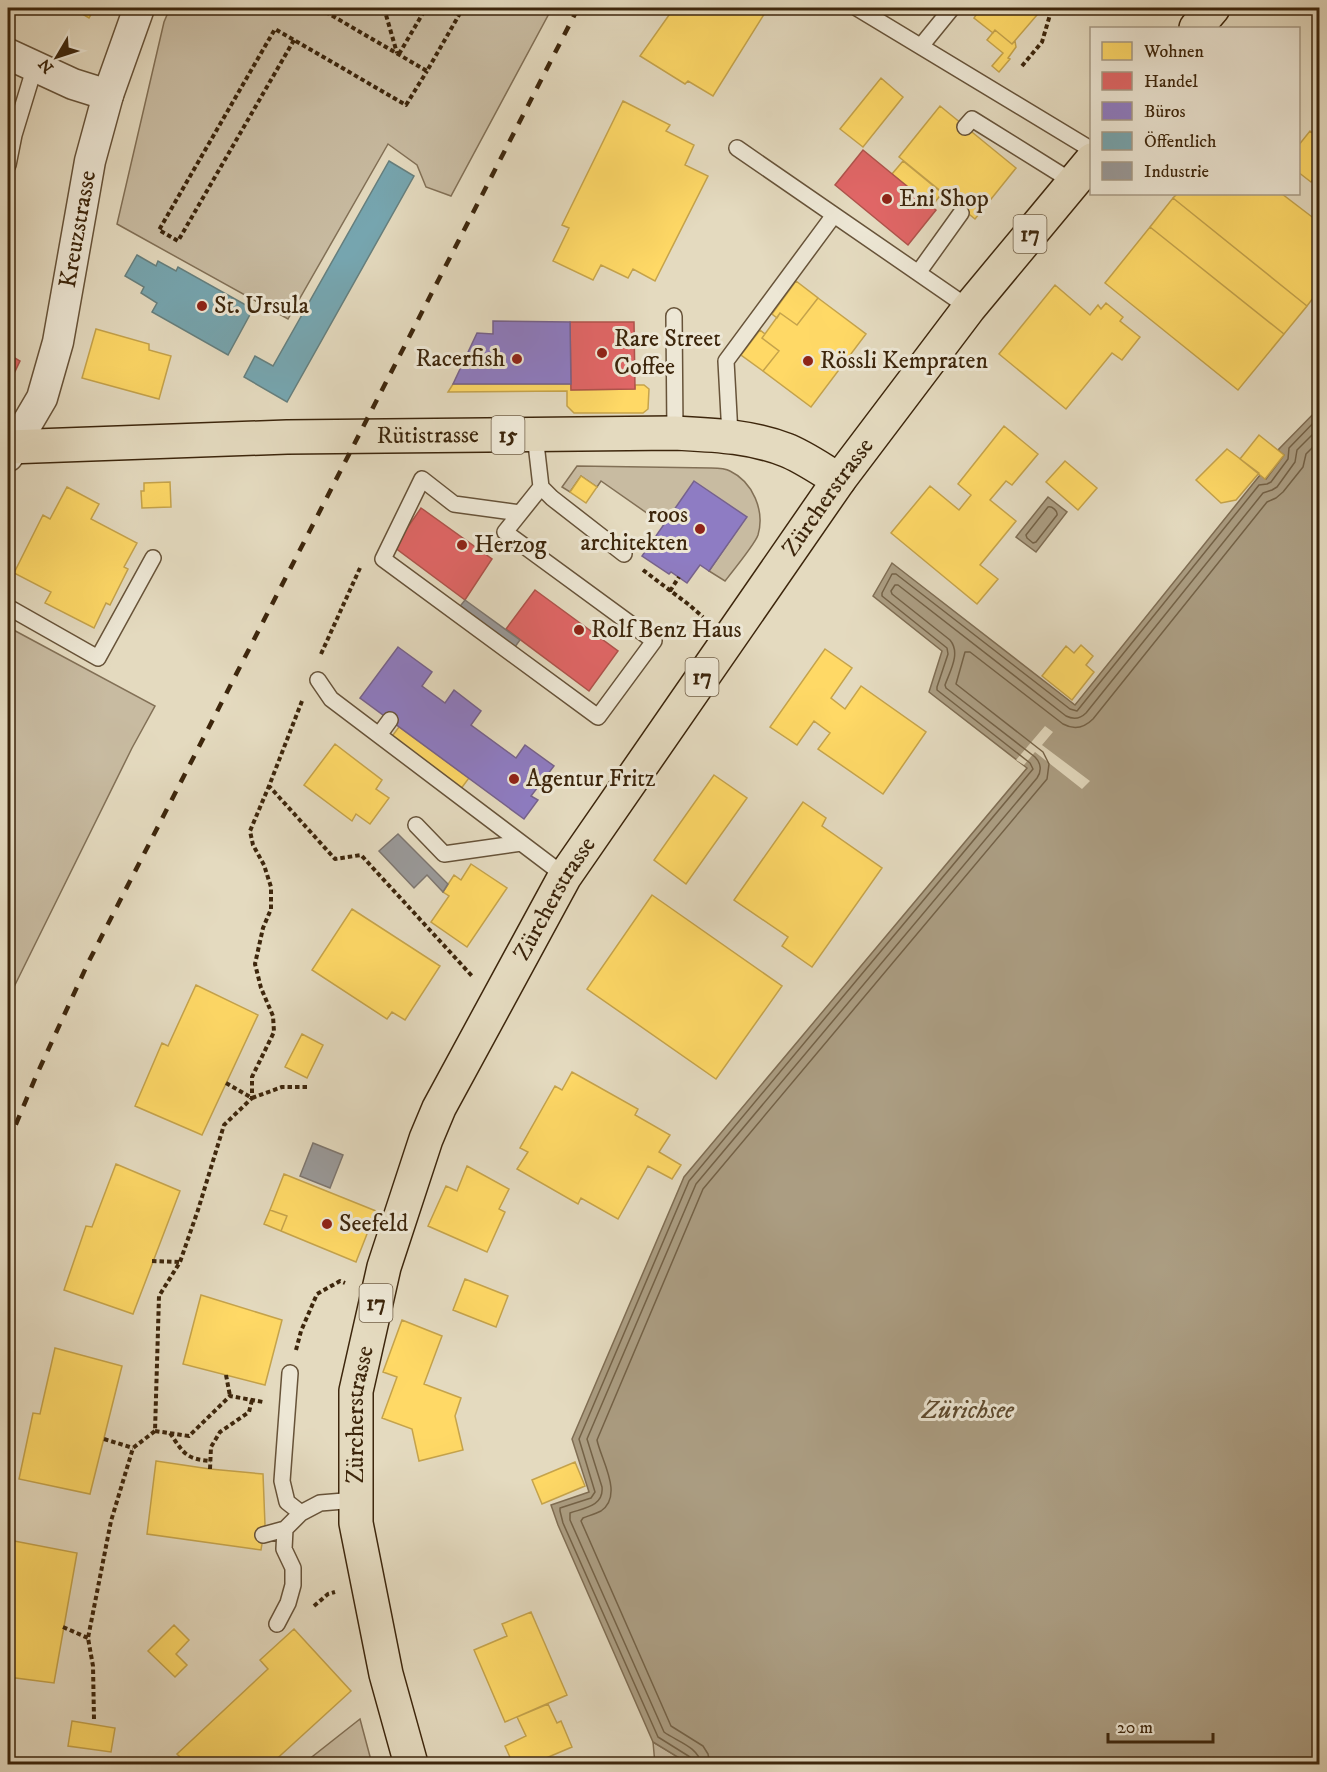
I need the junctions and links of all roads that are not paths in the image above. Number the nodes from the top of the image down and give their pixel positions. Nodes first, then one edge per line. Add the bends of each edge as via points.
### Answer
1 (139, 8) edge
2 (857, 8) edge
3 (952, 8) edge
4 (1213, 8) edge
5 (1197, 27) edge
6 (921, 46) junction
7 (8, 54) edge
8 (35, 66) junction
9 (108, 95) junction
10 (969, 123) dead end
11 (737, 148) dead end
12 (1090, 149) edge
13 (8, 165) edge
14 (1082, 171) edge
15 (962, 213) dead end
16 (834, 215) junction
17 (918, 273) junction
18 (969, 308) junction
19 (674, 316) dead end
20 (675, 434) junction
21 (535, 435) junction
22 (730, 435) junction
23 (9, 450) edge
24 (839, 480) junction
25 (541, 487) junction
26 (520, 513) junction
27 (624, 554) road end
28 (153, 558) dead end
29 (8, 607) edge
30 (316, 675) road end
31 (390, 720) dead end
32 (379, 735) junction
33 (416, 825) dead end
34 (521, 843) junction
35 (566, 876) junction
36 (290, 1373) road end
37 (356, 1500) junction
38 (301, 1513) junction
39 (285, 1528) junction
40 (263, 1535) dead end
41 (276, 1624) dead end
42 (411, 1764) edge

1 - 9 street, Kreuzstrasse
2 - 6 lane
3 - 6 lane
4 - 5 main road
6 - 12 lane
7 - 8 street
8 - 9 street
8 - 13 lane
9 - 23 street, Kreuzstrasse via 90,161 58,342 42,398
10 - 14 lane via 1007,150
11 - 16 lane
14 - 18 main road, Zürcherstrasse / 17
15 - 17 lane
16 - 17 lane
16 - 22 lane via 726,361
17 - 18 lane
18 - 24 main road, Zürcherstrasse / 17
19 - 20 lane
20 - 21 main road, Rütistrasse / 15
20 - 22 main road, Rütistrasse / 15
21 - 23 main road, Rütistrasse / 15 via 287,437
21 - 25 lane
22 - 24 main road, Rütistrasse / 15 via 788,451
24 - 35 main road, Zürcherstrasse / 17
25 - 26 lane
25 - 27 lane
26 - 26 lane via 505,532 654,641 598,717 383,560 422,479 454,504
28 - 29 lane via 98,658
30 - 32 lane via 331,699
31 - 32 lane
32 - 34 lane
33 - 34 lane via 444,854
34 - 35 lane
35 - 37 main road, Zürcherstrasse / 17 via 439,1108 426,1140 384,1268 356,1391
36 - 38 lane via 282,1480 287,1502
37 - 38 lane via 320,1503
37 - 42 main road, Zürcherstrasse / 17 via 356,1523 386,1674
38 - 39 lane
39 - 40 lane
39 - 41 lane via 284,1549 293,1568 293,1585

